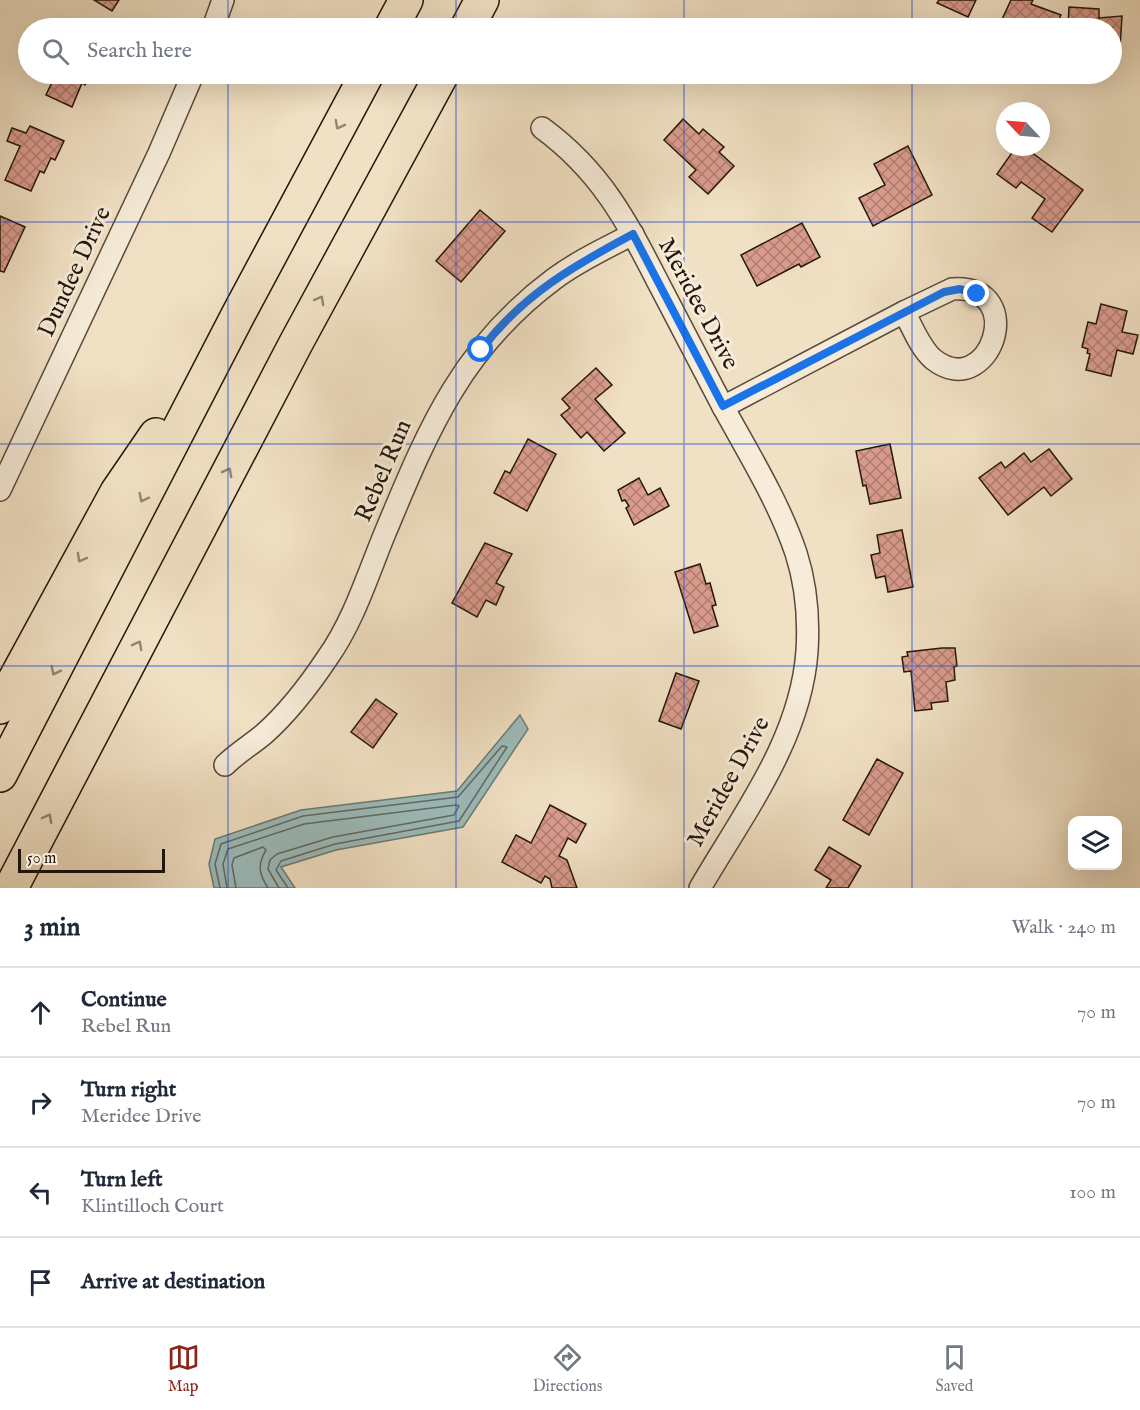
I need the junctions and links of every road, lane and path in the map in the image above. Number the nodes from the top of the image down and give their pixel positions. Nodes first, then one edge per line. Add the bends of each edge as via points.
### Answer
1 (223, 0) edge
2 (406, 0) edge
3 (482, 0) edge
4 (217, 18) edge
5 (396, 18) edge
6 (472, 18) edge
7 (189, 84) edge
8 (362, 84) edge
9 (437, 84) edge
10 (542, 128) dead end
11 (633, 234) junction
12 (904, 312) junction
13 (238, 315) junction
14 (723, 406) junction
15 (0, 490) edge
16 (0, 708) edge
17 (225, 765) dead end
18 (0, 775) edge
19 (11, 888) edge
20 (699, 888) edge

1 - 4 street
2 - 5 highway
3 - 6 highway
7 - 15 street, Dundee Drive
8 -> 13 highway
19 -> 9 highway
10 - 11 street, Meridee Drive via 597,178
11 - 14 street, Meridee Drive
11 - 17 street, Rebel Run via 552,280 474,356 423,442 348,623 330,656 284,714
12 - 12 street via 944,292 969,290 991,307 997,324 995,341 978,362 966,367 948,366 925,351
12 - 14 street
13 -> 16 highway via 117,492
13 -> 18 highway
14 - 20 street, Meridee Drive via 795,552 807,614 807,650 800,694 783,745

